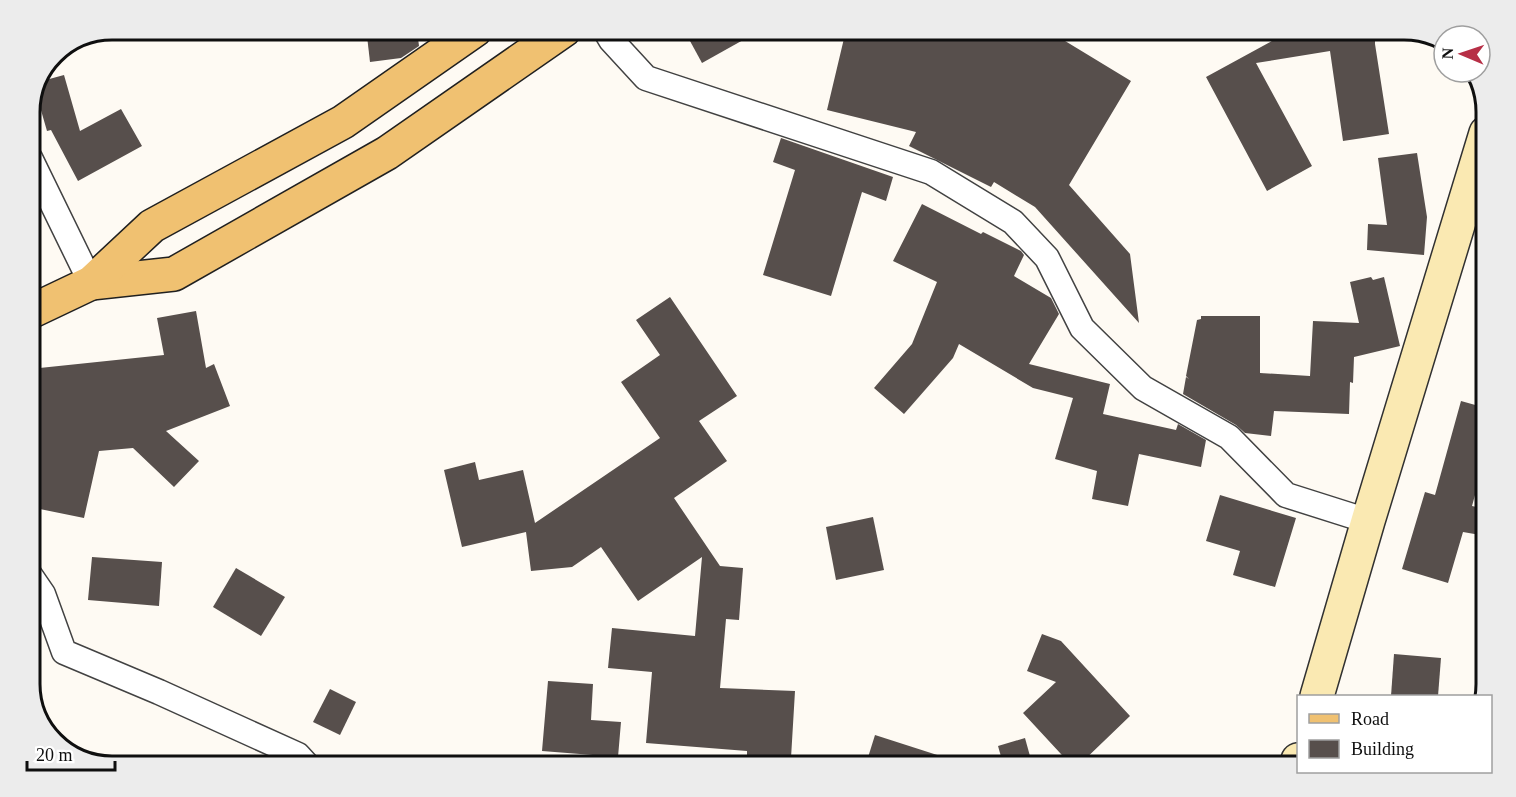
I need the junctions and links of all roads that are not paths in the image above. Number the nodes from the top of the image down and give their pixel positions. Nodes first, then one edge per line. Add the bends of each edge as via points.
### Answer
1 (459, 41) edge
2 (548, 41) edge
3 (611, 41) edge
4 (1475, 169) edge
5 (41, 181) edge
6 (91, 283) junction
7 (41, 307) edge
8 (1368, 521) junction
9 (41, 591) edge
10 (1317, 695) edge
11 (299, 756) edge

1 - 6 main road via 343,122 152,226
2 - 6 main road via 387,153 174,274
3 - 8 street via 646,78 931,172 1013,222 1047,258 1082,328 1143,388 1229,437 1286,495
4 - 8 main road
5 - 6 street
6 - 7 main road
8 - 10 main road
9 - 11 street via 64,652

